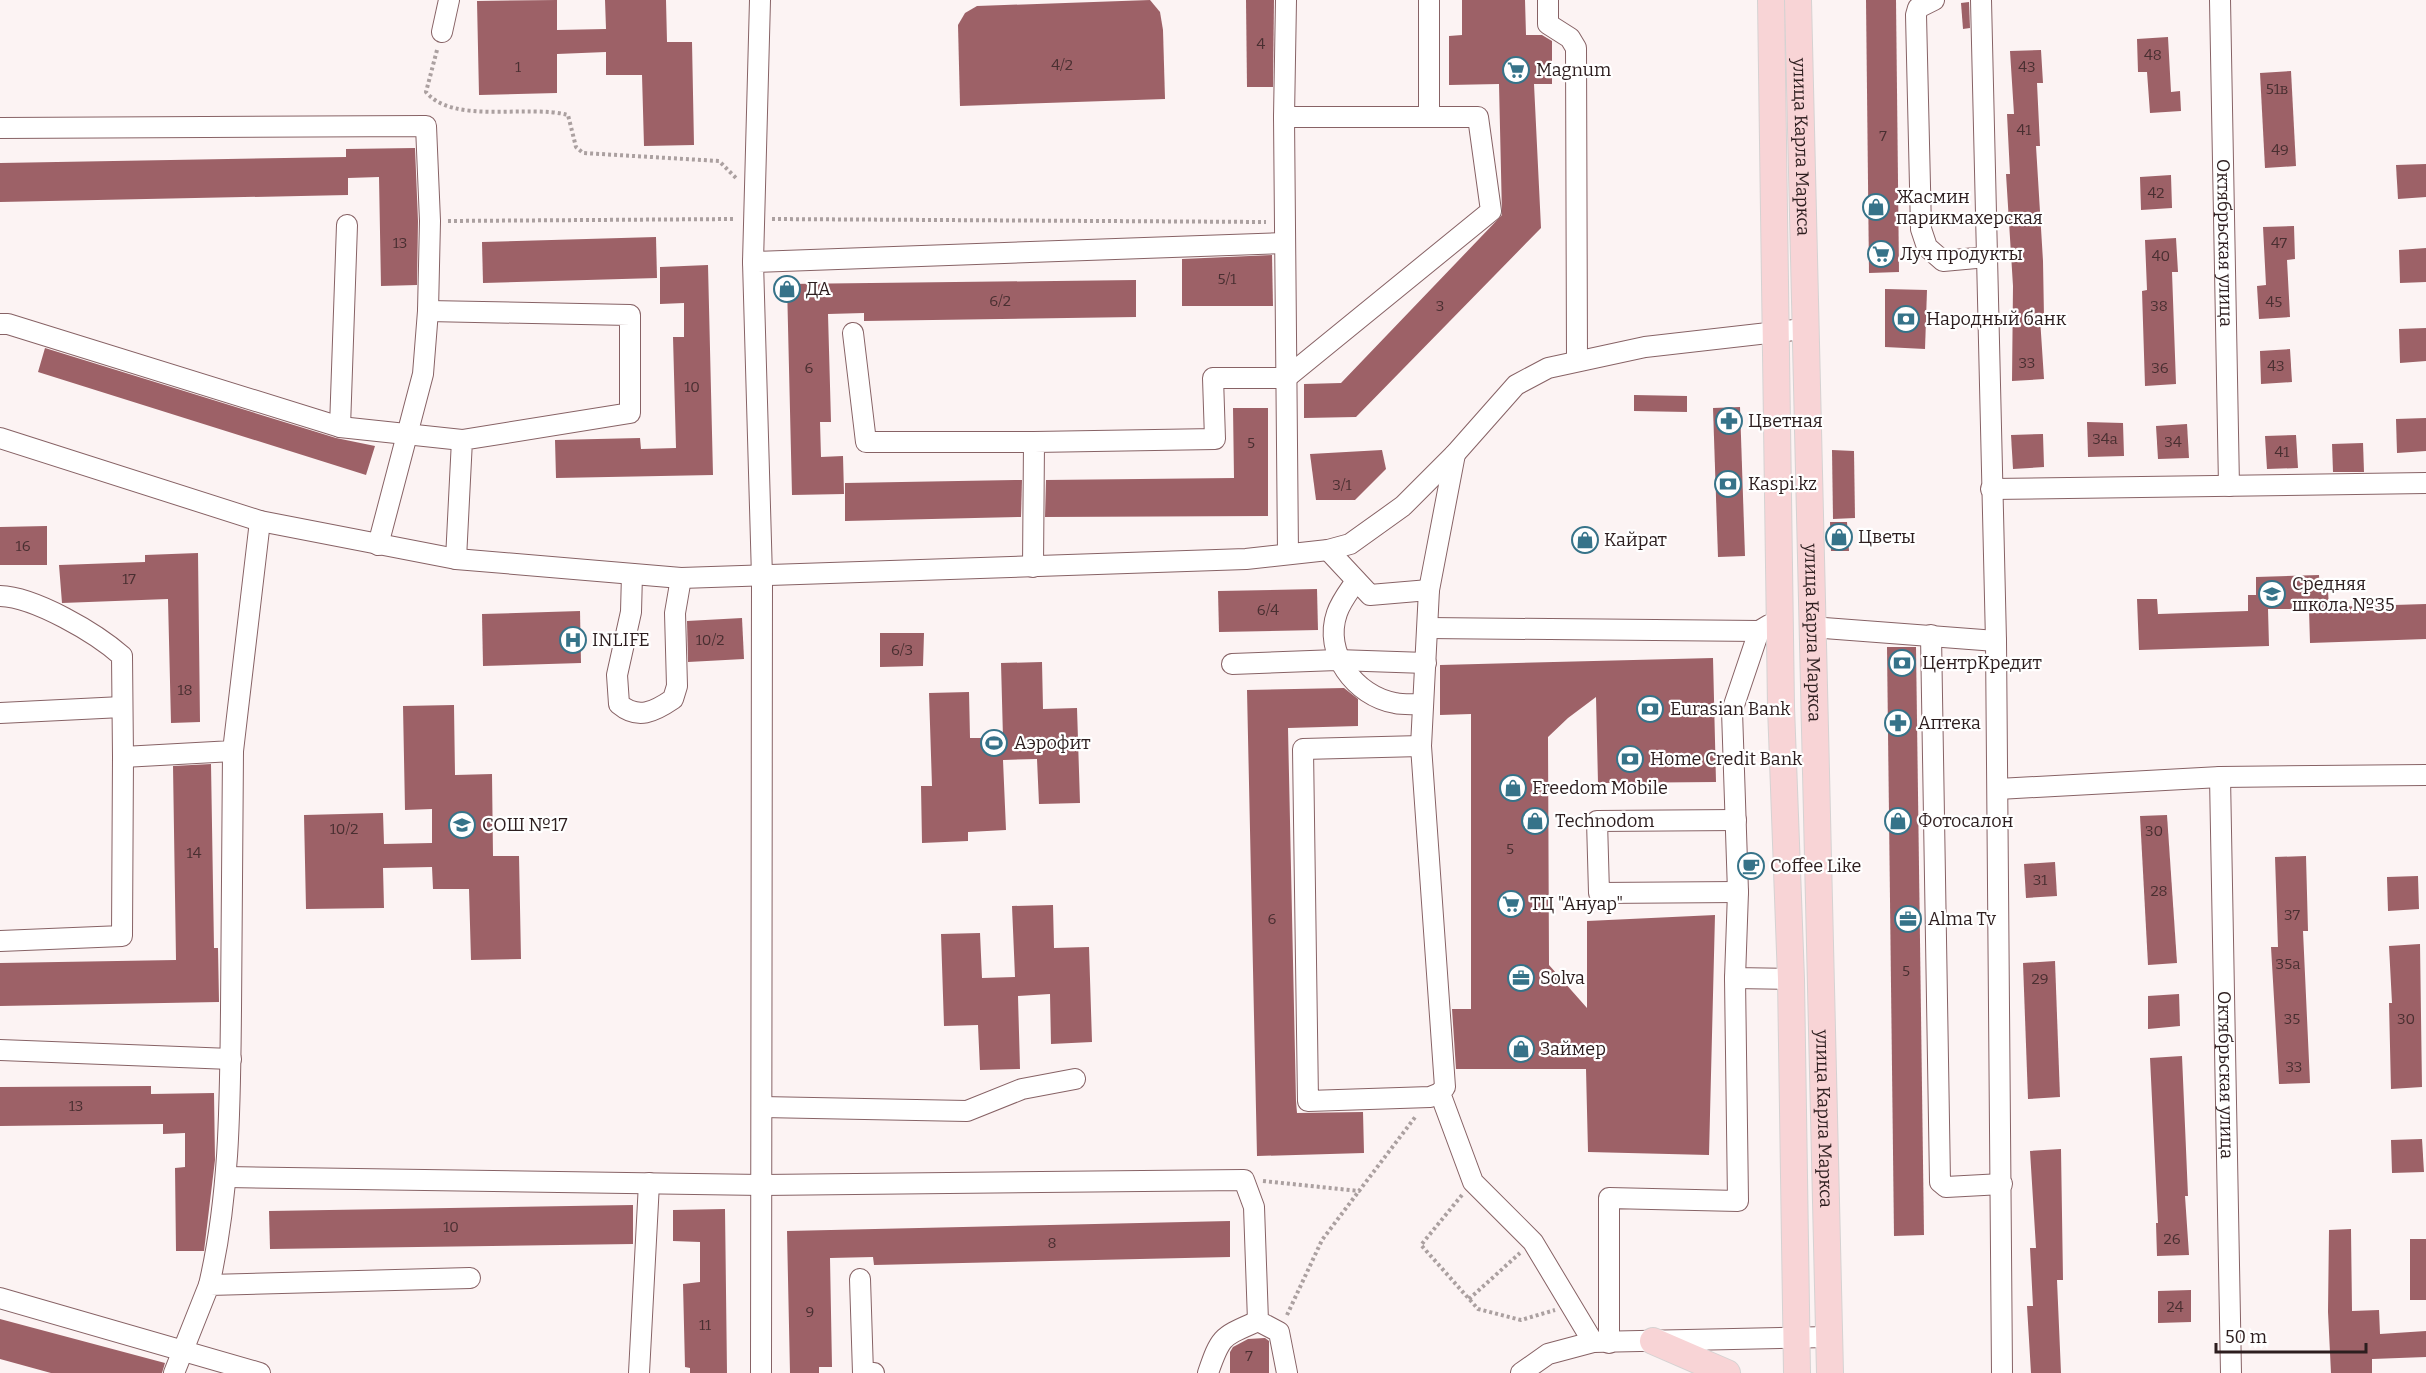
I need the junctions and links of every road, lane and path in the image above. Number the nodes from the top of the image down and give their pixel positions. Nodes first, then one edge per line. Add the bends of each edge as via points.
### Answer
1 (449, 0) edge
2 (760, 0) edge
3 (1286, 0) edge
4 (1429, 0) edge
5 (1548, 0) edge
6 (1771, 0) edge
7 (1798, 0) edge
8 (1981, 0) edge
9 (2220, 0) edge
10 (1923, 3) edge
11 (442, 32) joint
12 (1284, 117) junction
13 (1430, 117) junction
14 (0, 128) edge
15 (755, 212) junction
16 (430, 221) junction
17 (1285, 222) junction
18 (347, 225) dead end
19 (1285, 243) junction
20 (1988, 257) junction
21 (753, 262) junction
22 (428, 311) junction
23 (0, 324) edge
24 (1803, 329) junction
25 (853, 333) dead end
26 (1776, 333) junction
27 (1577, 360) junction
28 (1287, 378) junction
29 (340, 427) junction
30 (406, 435) junction
31 (0, 438) edge
32 (462, 440) junction
33 (1034, 442) junction
34 (1455, 454) junction
35 (2426, 483) edge
36 (2229, 486) junction
37 (1991, 489) junction
38 (260, 522) junction
39 (378, 545) junction
40 (1328, 550) junction
41 (1288, 554) junction
42 (456, 559) junction
43 (1033, 567) junction
44 (632, 574) junction
45 (762, 577) junction
46 (681, 578) junction
47 (1356, 581) junction
48 (1430, 590) junction
49 (0, 596) edge
50 (1769, 625) junction
51 (1811, 627) junction
52 (1428, 628) junction
53 (1931, 635) junction
54 (1996, 641) junction
55 (1337, 660) junction
56 (1426, 663) junction
57 (1232, 664) dead end
58 (1423, 704) junction
59 (122, 707) junction
60 (0, 713) edge
61 (1420, 746) junction
62 (233, 751) junction
63 (123, 757) junction
64 (2426, 775) edge
65 (2220, 777) junction
66 (1998, 789) junction
67 (1736, 820) junction
68 (1738, 892) junction
69 (0, 941) edge
70 (1735, 978) junction
71 (1791, 979) junction
72 (0, 1050) edge
73 (231, 1059) junction
74 (1075, 1079) dead end
75 (1435, 1095) junction
76 (762, 1107) junction
77 (226, 1177) junction
78 (1244, 1180) junction
79 (1473, 1182) junction
80 (649, 1183) junction
81 (2002, 1184) junction
82 (762, 1185) junction
83 (1359, 1191) junction
84 (1533, 1242) junction
85 (470, 1278) dead end
86 (860, 1280) dead end
87 (210, 1285) junction
88 (0, 1298) edge
89 (1468, 1299) junction
90 (1570, 1306) junction
91 (1258, 1322) junction
92 (1279, 1332) junction
93 (1829, 1337) junction
94 (1796, 1338) junction
95 (1653, 1341) junction
96 (1601, 1342) junction
97 (185, 1349) junction
98 (174, 1373) edge
99 (260, 1373) edge
100 (639, 1373) edge
101 (761, 1373) edge
102 (874, 1373) edge
103 (1208, 1373) edge
104 (1287, 1373) edge
105 (1521, 1373) edge
106 (1727, 1373) edge
107 (1797, 1373) edge
108 (1830, 1373) edge
109 (2002, 1373) edge
110 (2231, 1373) edge

1 - 11 street
2 - 15 street
3 - 12 street
4 - 13 street
5 - 27 street via 1548,24 1570,38 1576,48
6 - 26 main road, улица Карла Маркса
7 - 24 main road, улица Карла Маркса
8 - 20 street
9 - 36 street, Октябрьская улица
10 - 20 street via 1916,15 1921,229 1927,247 1943,261
11 - 15 path via 426,92 434,101 460,110 552,111 568,115 576,147 583,153 718,161 734,174
12 - 13 street
12 - 17 street
13 - 28 street via 1478,117 1491,211
14 - 16 street via 426,126
15 - 16 path
15 - 17 path
15 - 21 street
16 - 22 street
17 - 19 street
18 - 29 street
19 - 21 street
19 - 28 street
20 - 37 street
21 - 45 street
22 - 30 street via 423,374
22 - 32 street via 630,315 630,413
23 - 29 street
24 - 26 street
24 - 51 main road, улица Карла Маркса
25 - 33 street via 866,442
26 - 27 street via 1645,347
26 - 50 main road, улица Карла Маркса
27 - 34 street via 1548,368 1516,385
28 - 33 street via 1213,378 1215,439
28 - 41 street
29 - 30 street
30 - 32 street
30 - 39 street
31 - 38 street
32 - 42 street
33 - 43 street
34 - 40 street via 1393,514 1350,544
34 - 48 street
35 - 36 street
36 - 37 street
37 - 54 street
38 - 39 street
38 - 62 street
39 - 42 street
40 - 41 street
40 - 47 street
41 - 43 street
42 - 44 street
43 - 45 street
44 - 46 street
44 - 46 street via 631,612 617,675 619,704 629,712 645,714 673,699 677,686 675,613
45 - 46 street
45 - 76 street
47 - 48 street via 1370,595
47 - 55 street via 1337,612 1333,632
48 - 52 street
49 - 59 street via 16,596 99,636 122,656
50 - 52 street
50 - 67 street via 1732,711
50 - 71 main road, улица Карла Маркса
51 - 53 street
51 - 93 main road, улица Карла Маркса
52 - 56 street
53 - 54 street
53 - 81 street via 1940,1182 1946,1187
54 - 66 street
55 - 56 street
55 - 57 street
55 - 58 street via 1367,692 1394,703
56 - 58 street
58 - 61 street
59 - 60 street
59 - 63 street
61 - 75 street via 1445,1087
61 - 75 street via 1303,749 1308,1101
62 - 63 street
62 - 73 street
63 - 69 street via 122,936
64 - 65 street
65 - 66 street
65 - 110 street, Октябрьская улица
66 - 81 street
67 - 68 street
67 - 68 street via 1597,821 1598,883 1599,893
68 - 70 street
70 - 71 street
70 - 96 street via 1738,1201 1609,1198
71 - 94 main road, улица Карла Маркса
72 - 73 street
73 - 77 street
74 - 76 street via 1022,1089 967,1111
75 - 79 street
75 - 83 path
76 - 82 street
77 - 80 street
77 - 87 street via 221,1234
78 - 82 street
78 - 83 path
78 - 91 street via 1254,1207
79 - 84 street
79 - 89 path via 1421,1245
80 - 82 street
80 - 100 street
81 - 109 street
82 - 101 street
83 - 92 path via 1322,1240
84 - 89 path
84 - 90 street
85 - 87 street
86 - 102 street via 863,1373
87 - 97 street
88 - 97 street
89 - 90 path via 1478,1309 1521,1320
90 - 96 street
91 - 92 street
91 - 103 street via 1219,1342
92 - 104 street
93 - 94 street
93 - 108 main road, улица Карла Маркса
94 - 95 street
94 - 107 main road, улица Карла Маркса
95 - 96 street
95 - 106 main road
96 - 105 street via 1548,1354
97 - 98 street
97 - 99 street

